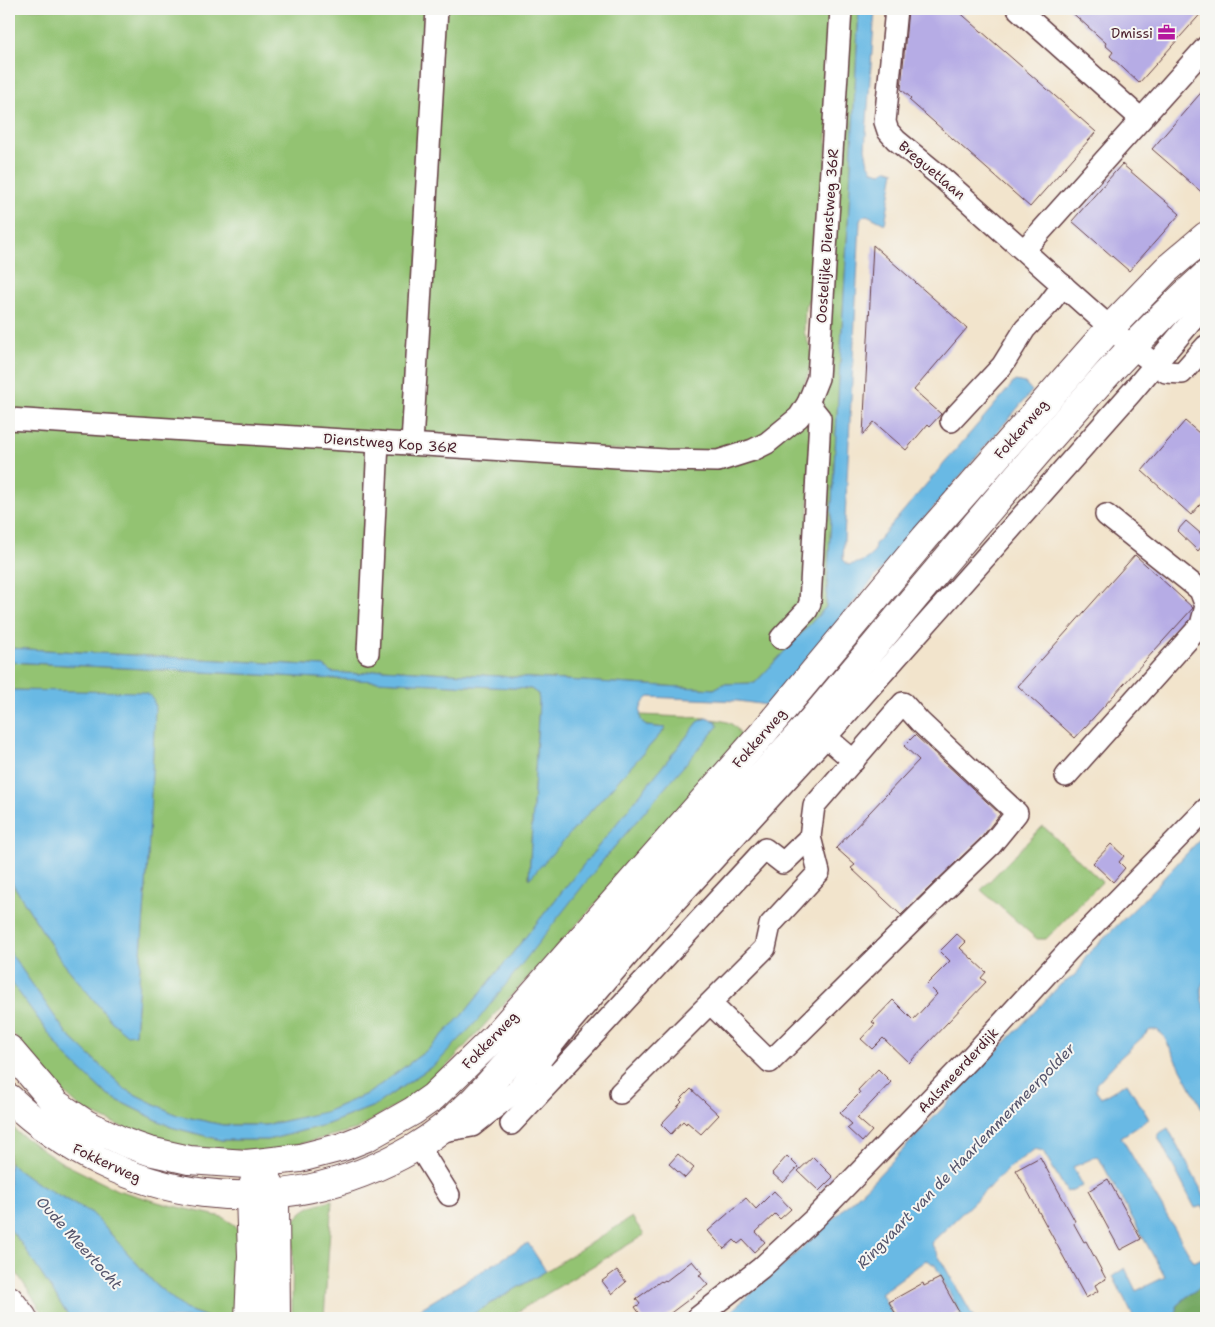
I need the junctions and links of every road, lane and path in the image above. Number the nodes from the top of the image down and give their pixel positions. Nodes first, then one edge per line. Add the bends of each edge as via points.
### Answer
1 (437, 9) edge
2 (841, 9) edge
3 (896, 9) edge
4 (1018, 9) edge
5 (1202, 61) edge
6 (1141, 119) junction
7 (1206, 236) edge
8 (1024, 250) junction
9 (1206, 276) edge
10 (1063, 285) junction
11 (1206, 304) edge
12 (1111, 327) junction
13 (1206, 346) edge
14 (1132, 347) junction
15 (1155, 364) junction
16 (808, 403) junction
17 (9, 419) edge
18 (951, 421) dead end
19 (378, 442) junction
20 (767, 443) joint
21 (412, 444) junction
22 (1106, 515) dead end
23 (781, 638) dead end
24 (368, 653) dead end
25 (826, 736) junction
26 (854, 761) junction
27 (1066, 776) dead end
28 (1206, 809) edge
29 (810, 837) junction
30 (710, 1003) junction
31 (9, 1049) edge
32 (536, 1066) junction
33 (552, 1080) junction
34 (620, 1093) dead end
35 (9, 1098) edge
36 (511, 1124) dead end
37 (428, 1138) junction
38 (260, 1164) junction
39 (262, 1195) junction
40 (449, 1195) dead end
41 (9, 1300) edge
42 (23, 1318) edge
43 (249, 1318) edge
44 (276, 1318) edge
45 (697, 1318) edge

1 - 21 street
2 - 16 street, Oostelijke Dienstweg 36R via 818,378
3 - 8 street, Breguetlaan via 885,122 888,131
4 - 6 street
5 - 6 street
6 - 8 street
7 - 12 main road, Fokkerweg via 1167,269
8 - 10 street, Breguetlaan
9 - 14 main road, Fokkerweg
10 - 12 street, Breguetlaan
10 - 18 street via 1025,329 1002,366
11 - 15 street, Fokkerweg
12 - 14 street, Breguetlaan
12 - 38 main road, Fokkerweg via 925,538 763,734 495,1038 433,1097 392,1125 342,1147
13 - 15 street via 1182,373 1166,372
14 - 15 street
14 - 37 main road, Fokkerweg via 1091,390 807,726 643,905 488,1087
15 - 25 street, Fokkerweg
16 - 20 street, Oostelijke Dienstweg 36R via 799,417
16 - 23 street via 820,418 810,603
17 - 19 street, Dienstweg Kop 36R
19 - 21 street, Dienstweg Kop 36R
19 - 24 street
20 - 21 street, Dienstweg Kop 36R via 718,461
22 - 27 street via 1200,590 1206,606 1201,625
25 - 26 street
25 - 32 street, Fokkerweg via 662,916
26 - 29 street via 814,806
26 - 30 street via 903,703 1017,813 991,845 770,1062
28 - 45 street, Aalsmeerderdijk via 815,1218 761,1268
29 - 30 street via 818,872 770,925 765,948
29 - 33 street via 783,863 765,849
30 - 34 street
31 - 38 main road, Fokkerweg via 56,1104 110,1136 149,1151 190,1160
32 - 33 street
32 - 37 street, Fokkerweg via 516,1091 472,1126
33 - 36 street
35 - 39 main road, Fokkerweg via 57,1138 121,1172 186,1191
37 - 39 main road, Fokkerweg via 348,1178
37 - 40 street
38 - 39 main road
39 - 43 main road via 252,1256
39 - 44 main road
41 - 42 main road

